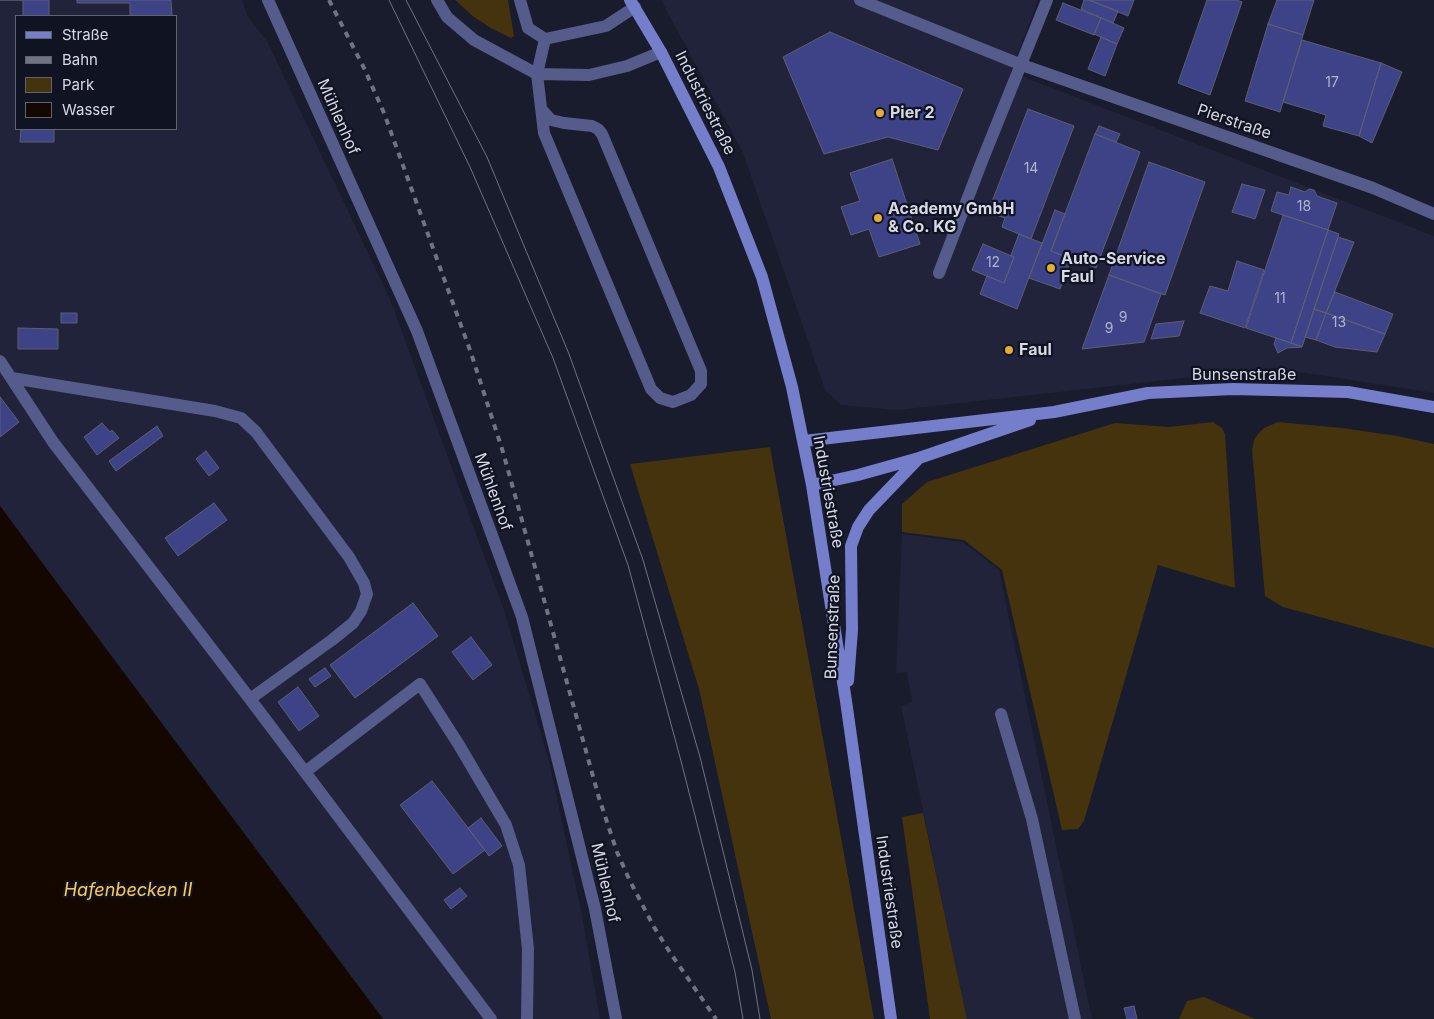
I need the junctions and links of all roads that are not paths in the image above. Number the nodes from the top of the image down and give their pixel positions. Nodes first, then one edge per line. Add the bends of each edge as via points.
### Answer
1 (268, 0) edge
2 (437, 0) edge
3 (520, 0) edge
4 (860, 0) edge
5 (1047, 0) edge
6 (633, 3) edge
7 (545, 39) junction
8 (661, 52) junction
9 (1022, 65) junction
10 (537, 74) junction
11 (542, 110) junction
12 (1434, 214) edge
13 (939, 273) dead end
14 (0, 362) edge
15 (12, 378) junction
16 (1434, 407) edge
17 (1054, 412) junction
18 (804, 442) junction
19 (919, 458) junction
20 (812, 485) junction
21 (250, 699) junction
22 (846, 701) junction
23 (1001, 714) dead end
24 (305, 772) junction
25 (491, 1019) edge
26 (527, 1019) edge
27 (616, 1019) edge
28 (891, 1019) edge
29 (1075, 1019) edge

1 - 27 street, Mühlenhof via 417,331 522,617 595,909
2 - 10 street via 447,17 474,40
3 - 7 street via 528,28
4 - 9 street, Pierstraße
5 - 9 street
6 - 7 street via 606,26
6 - 8 main road, Industriestraße
7 - 10 street
8 - 10 street via 627,66 589,75
8 - 18 main road, Industriestraße via 719,167 762,277
9 - 12 street, Pierstraße via 1373,188
9 - 13 street
10 - 11 street
11 - 11 street via 544,133 651,389 660,398 673,402 691,395 701,384 701,371 602,134 592,126 551,120
14 - 15 street
15 - 21 street via 53,442
15 - 21 street via 241,418 256,432 343,549 364,583 367,594 361,611 353,623 332,640
16 - 17 main road, Bunsenstraße via 1348,392 1233,389 1148,393
17 - 18 main road, Bunsenstraße
17 - 19 main road, Bunsenstraße
18 - 20 main road, Industriestraße
19 - 20 main road, Bunsenstraße
19 - 22 main road, Bunsenstraße via 869,510 851,546 852,630
20 - 22 main road, Industriestraße
21 - 24 street
22 - 28 main road, Industriestraße
23 - 29 street via 1032,819
24 - 25 street
24 - 26 street via 420,684 506,825 519,865 528,949

